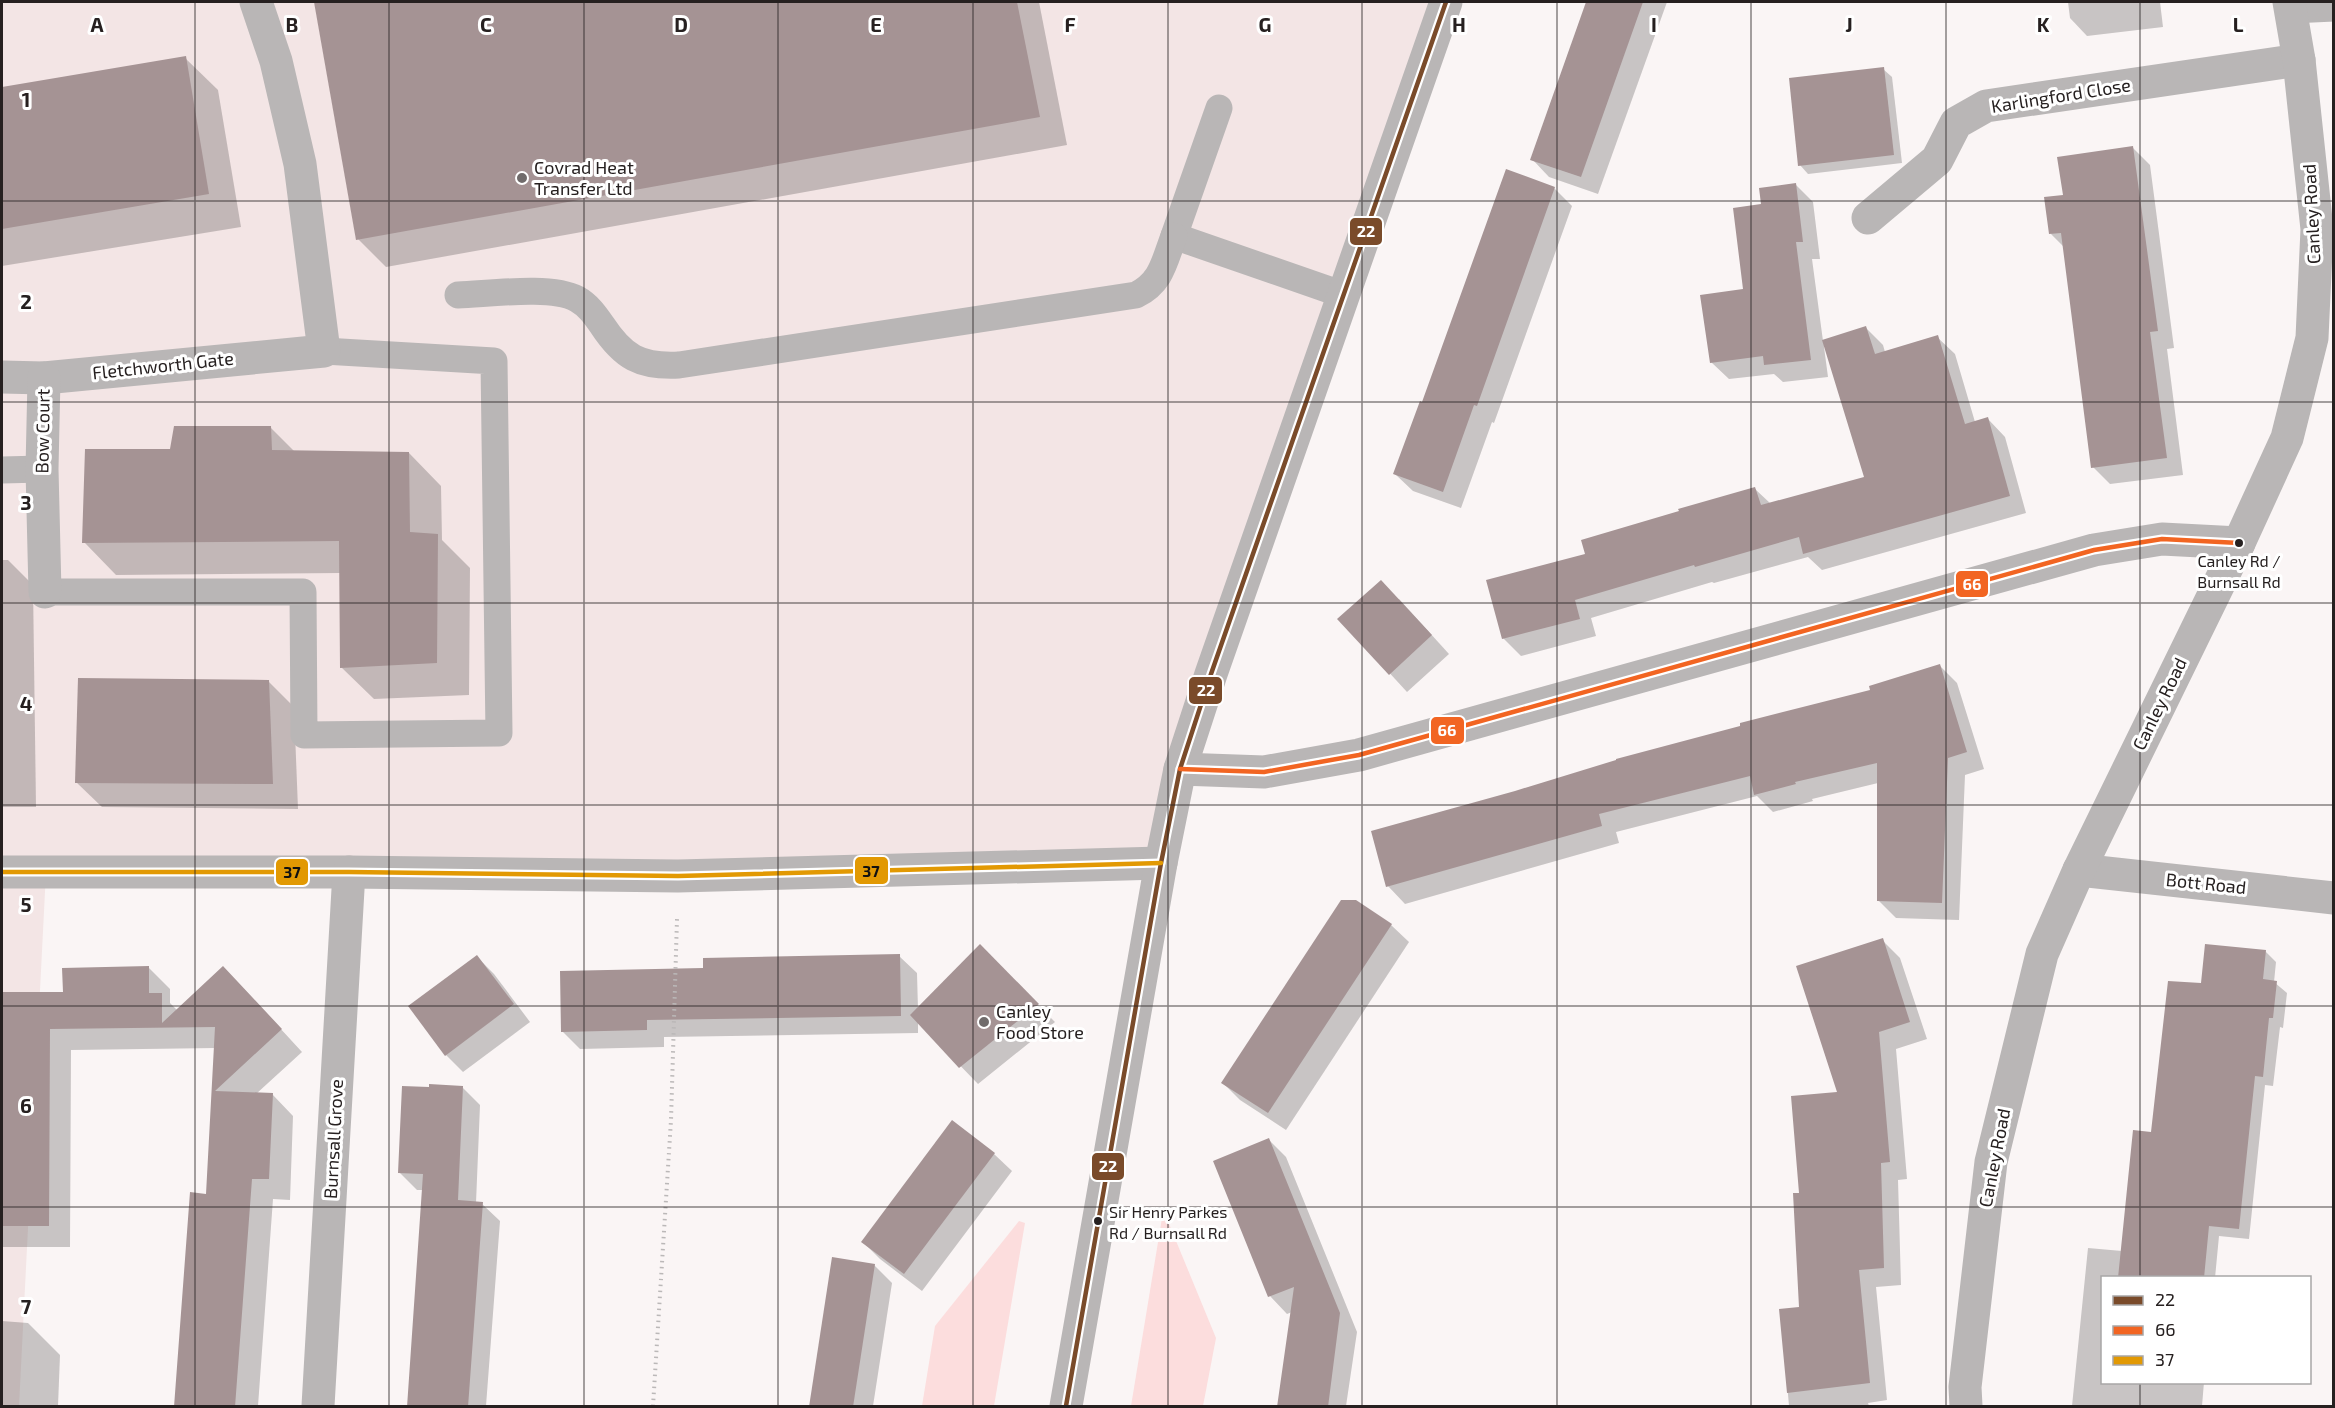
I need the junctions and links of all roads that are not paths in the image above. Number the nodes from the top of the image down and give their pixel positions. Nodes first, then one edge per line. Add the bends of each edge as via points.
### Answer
1 (256, 2) edge
2 (1446, 2) edge
3 (2290, 4) edge
4 (2334, 5) edge
5 (2299, 60) junction
6 (1219, 108) dead end
7 (1868, 218) dead end
8 (1174, 236) junction
9 (458, 295) dead end
10 (1344, 296) junction
11 (324, 351) junction
12 (2, 377) edge
13 (44, 378) junction
14 (42, 469) junction
15 (2, 470) edge
16 (2239, 543) junction
17 (45, 592) joint
18 (1180, 770) junction
19 (1161, 863) junction
20 (2079, 870) junction
21 (2, 872) edge
22 (350, 872) junction
23 (2334, 898) edge
24 (318, 1407) edge
25 (1066, 1407) edge
26 (1966, 1407) edge

1 - 11 street via 276,61 300,164
2 - 10 street
3 - 4 street
3 - 5 street, Canley Road
5 - 7 street, Karlingford Close via 1986,106 1956,123 1937,159
5 - 16 street, Canley Road via 2317,229 2313,338 2287,438
6 - 8 lane
8 - 9 lane via 1158,278 1150,288 1136,295 679,365 650,364 631,358 620,350 588,306 564,294
8 - 10 lane
10 - 18 street
11 - 13 street, Fletchworth Gate
11 - 17 lane via 494,361 499,733 304,735 303,592
12 - 13 street, Fletchworth Gate
13 - 14 street, Bow Court
14 - 15 lane
14 - 17 street, Bow Court
16 - 18 street via 2162,539 2094,550 1359,755 1264,771
16 - 20 street, Canley Road
18 - 19 street
19 - 22 street via 678,876
19 - 25 street
20 - 23 street, Bott Road
20 - 26 street, Canley Road via 2042,954 1990,1162
21 - 22 street
22 - 24 street, Burnsall Grove

